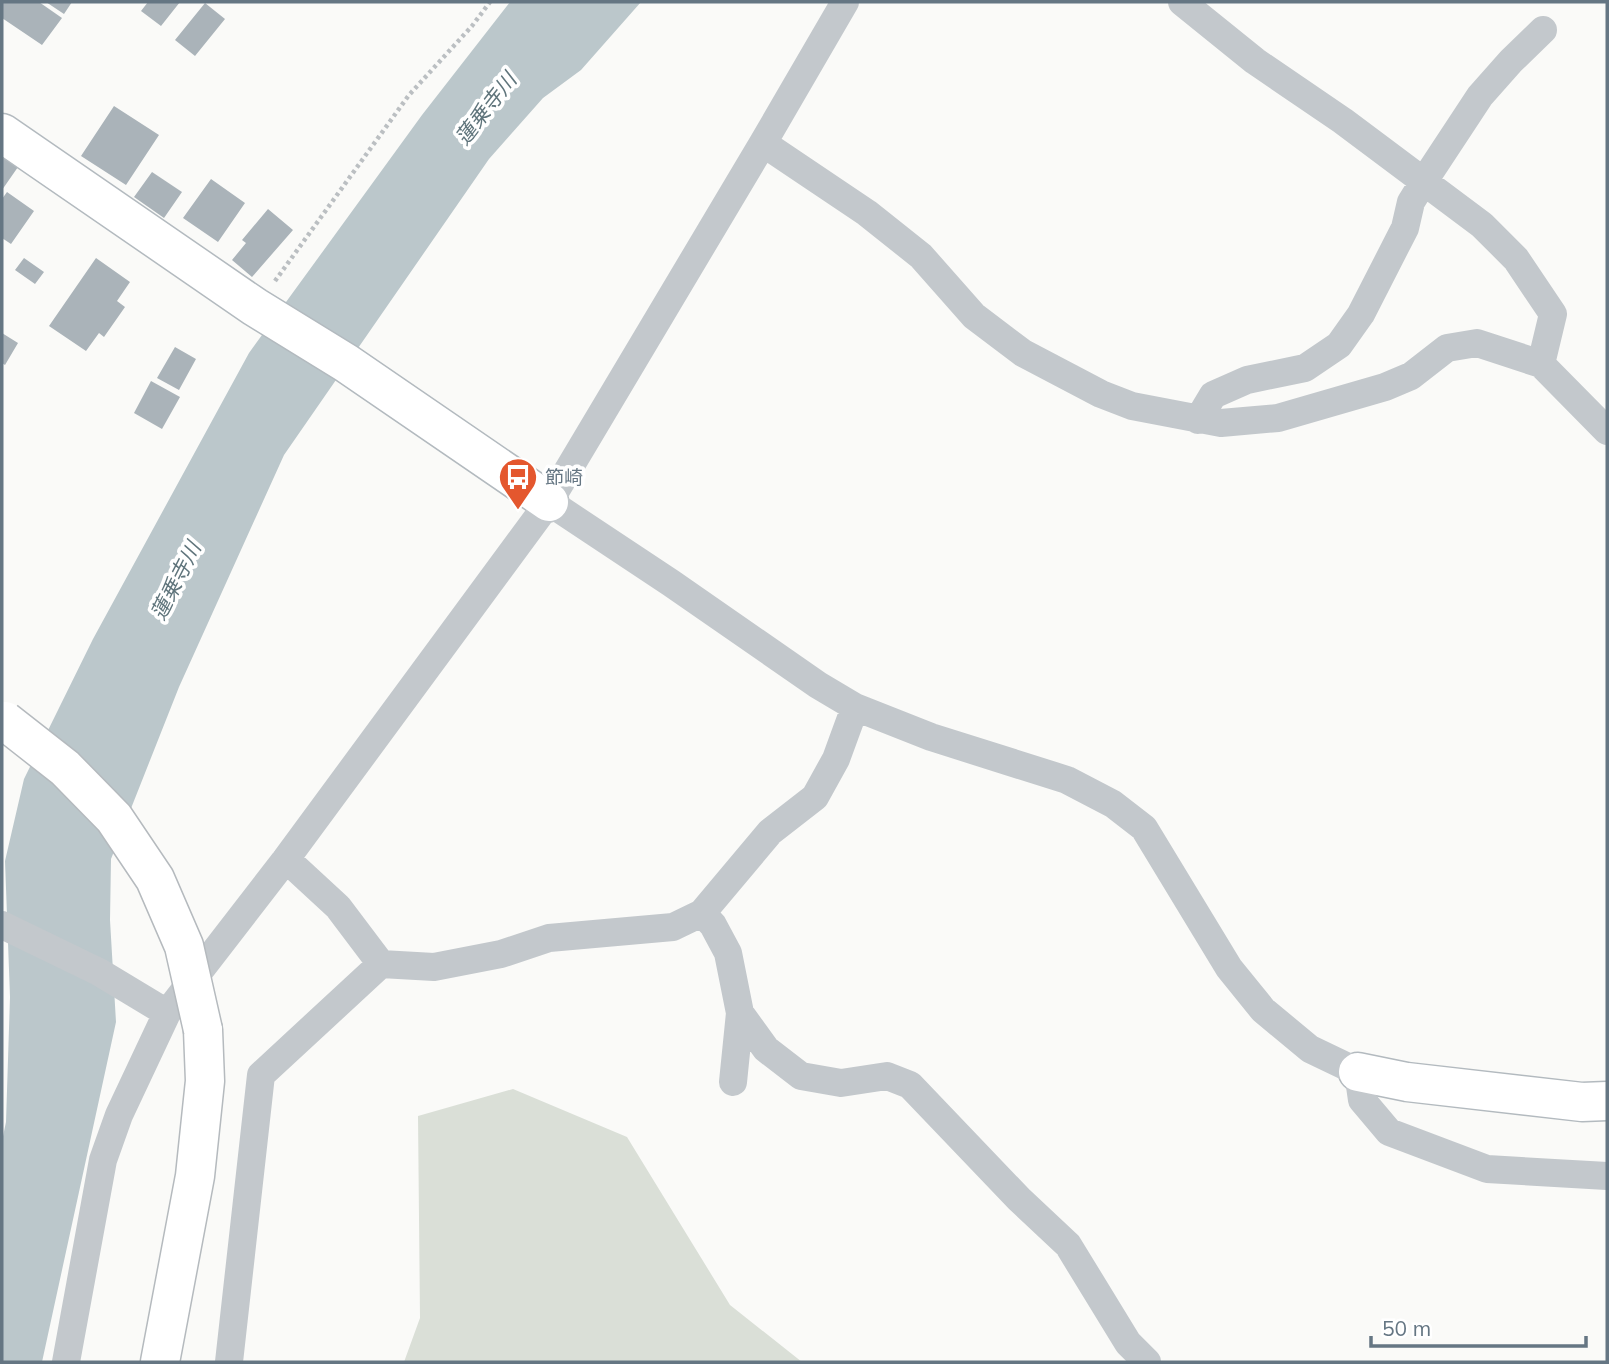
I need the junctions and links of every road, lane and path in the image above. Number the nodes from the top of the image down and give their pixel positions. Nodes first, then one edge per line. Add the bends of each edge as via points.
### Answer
1 (490, 2) edge
2 (845, 2) edge
3 (1182, 2) edge
4 (1543, 30) dead end
5 (2, 133) edge
6 (763, 144) junction
7 (1423, 181) junction
8 (258, 308) junction
9 (1541, 364) junction
10 (1198, 420) junction
11 (1607, 431) edge
12 (549, 502) junction
13 (855, 707) junction
14 (3, 720) edge
15 (286, 859) junction
16 (702, 913) junction
17 (2, 925) edge
18 (381, 964) junction
19 (167, 1013) junction
20 (740, 1013) junction
21 (1358, 1072) junction
22 (733, 1082) dead end
23 (1607, 1101) edge
24 (1607, 1176) edge
25 (66, 1362) edge
26 (160, 1362) edge
27 (229, 1362) edge
28 (1147, 1362) edge

1 - 8 path via 409,95
2 - 6 street
3 - 7 street via 1255,61
4 - 7 street via 1480,96
5 - 8 street
6 - 10 street via 867,213 921,256 974,316 1023,353 1132,406
6 - 12 street
7 - 9 street via 1482,225 1516,259 1552,314
7 - 10 street via 1405,228 1339,345 1305,368 1247,380 1213,395
8 - 12 street
9 - 10 street via 1477,343 1447,348 1411,376 1385,387 1278,418 1221,423
9 - 11 street
12 - 13 street
12 - 15 street
13 - 16 street via 836,759 815,797 770,832
13 - 21 street via 1067,780 1113,804 1144,828 1229,968 1263,1010 1310,1049
14 - 26 street, bridge via 65,768 114,818 155,879 184,946 203,1030 205,1081 195,1176
15 - 18 street via 338,907
15 - 19 street
16 - 18 street via 673,927 549,938 502,954 434,967
16 - 20 street via 728,953
17 - 19 street via 99,972
18 - 27 street via 261,1075
19 - 25 street via 103,1160
20 - 22 street
20 - 28 street via 766,1049 801,1076 841,1083 887,1076 910,1086 1068,1245 1128,1343
21 - 23 street via 1407,1082
21 - 24 street via 1362,1100 1389,1132 1487,1169

